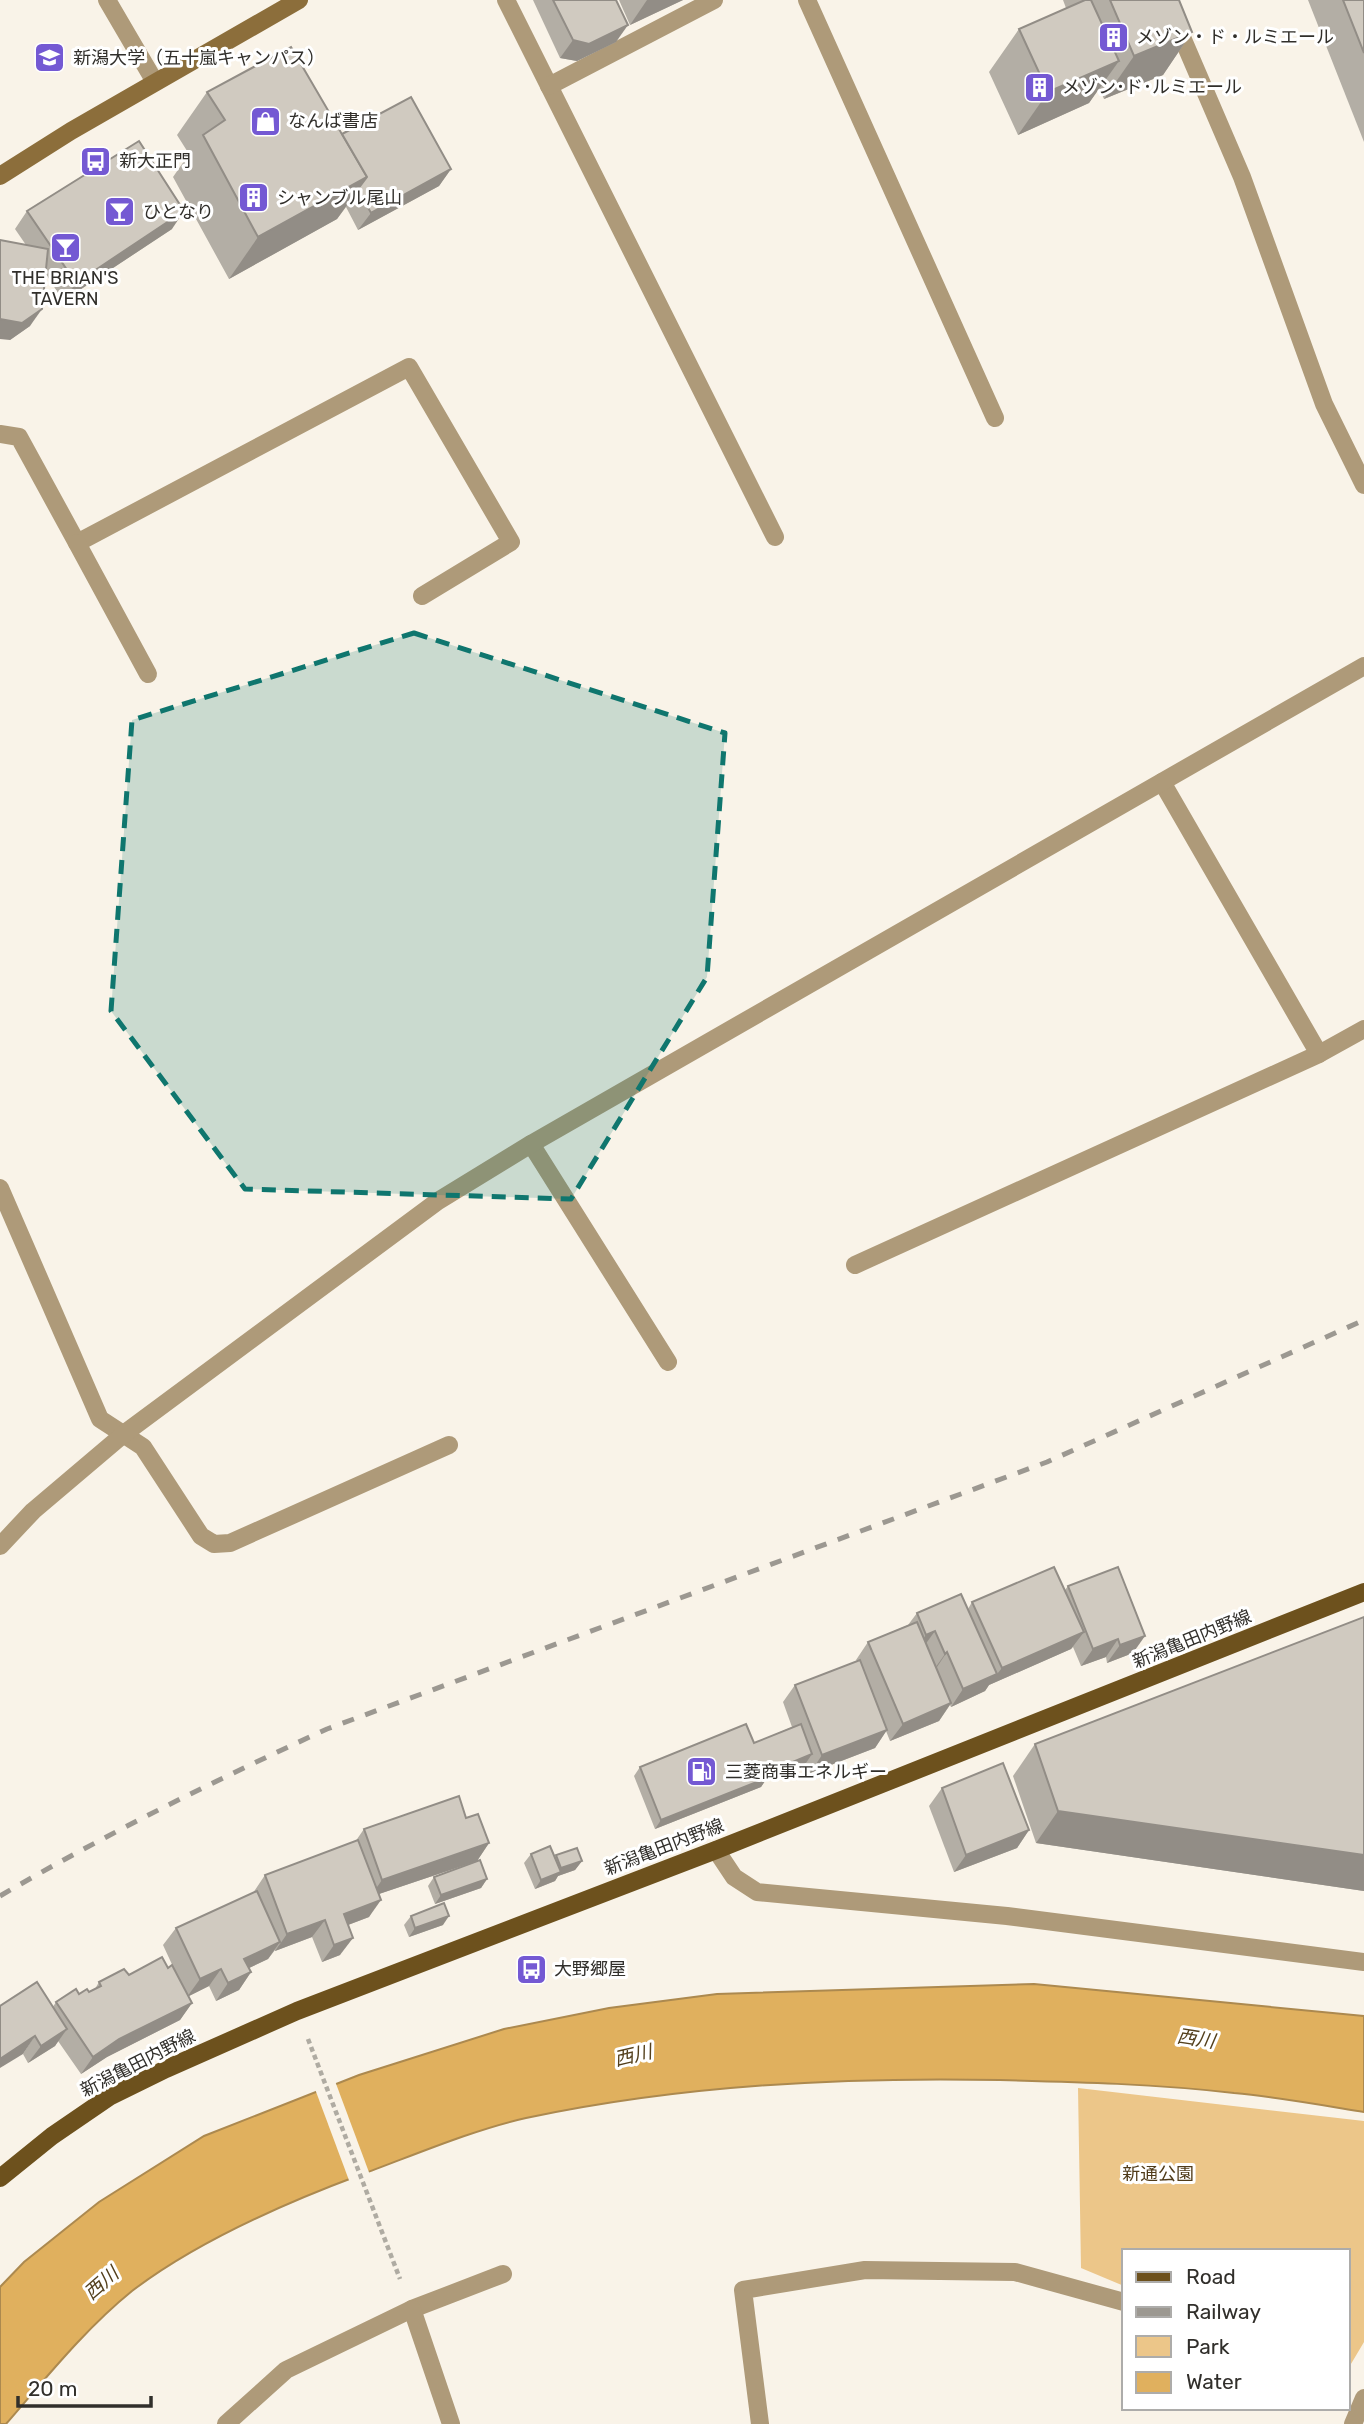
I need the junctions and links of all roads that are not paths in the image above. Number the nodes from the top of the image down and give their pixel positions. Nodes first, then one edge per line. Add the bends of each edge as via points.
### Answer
1 (107, 0) edge
2 (299, 0) edge
3 (506, 0) edge
4 (714, 0) edge
5 (807, 0) edge
6 (1166, 0) edge
7 (155, 82) junction
8 (549, 86) junction
9 (0, 176) edge
10 (995, 418) dead end
11 (0, 435) edge
12 (1364, 485) edge
13 (775, 537) dead end
14 (77, 543) junction
15 (422, 596) dead end
16 (1364, 666) edge
17 (148, 674) dead end
18 (1162, 782) junction
19 (1364, 1029) edge
20 (1319, 1054) junction
21 (531, 1143) junction
22 (0, 1188) edge
23 (855, 1265) dead end
24 (668, 1362) dead end
25 (125, 1433) junction
26 (449, 1445) dead end
27 (0, 1546) edge
28 (1364, 1592) edge
29 (716, 1850) junction
30 (1364, 1962) edge
31 (0, 2178) edge
32 (503, 2274) dead end
33 (1122, 2301) edge
34 (412, 2309) junction
35 (226, 2424) edge
36 (451, 2424) edge
37 (760, 2424) edge

1 - 7 street
2 - 7 street
3 - 8 street
4 - 8 street
5 - 10 street
6 - 12 street via 1242,177 1324,404
7 - 9 street
8 - 13 street
11 - 14 street via 19,437
14 - 15 street via 409,367 512,541
14 - 17 street
16 - 18 street
18 - 20 street
18 - 21 street
19 - 20 street
20 - 23 street
21 - 24 street
21 - 25 street via 438,1201
22 - 25 street via 100,1419
25 - 26 street via 143,1447 201,1535 214,1544 230,1543
25 - 27 street via 33,1511
28 - 29 main road, 新潟亀田内野線
29 - 30 street via 734,1877 757,1892 1007,1916
29 - 31 main road, 新潟亀田内野線 via 297,2011 166,2068 109,2097
32 - 34 street
33 - 37 street via 1016,2272 865,2270 743,2290
34 - 35 street via 286,2370
34 - 36 street

